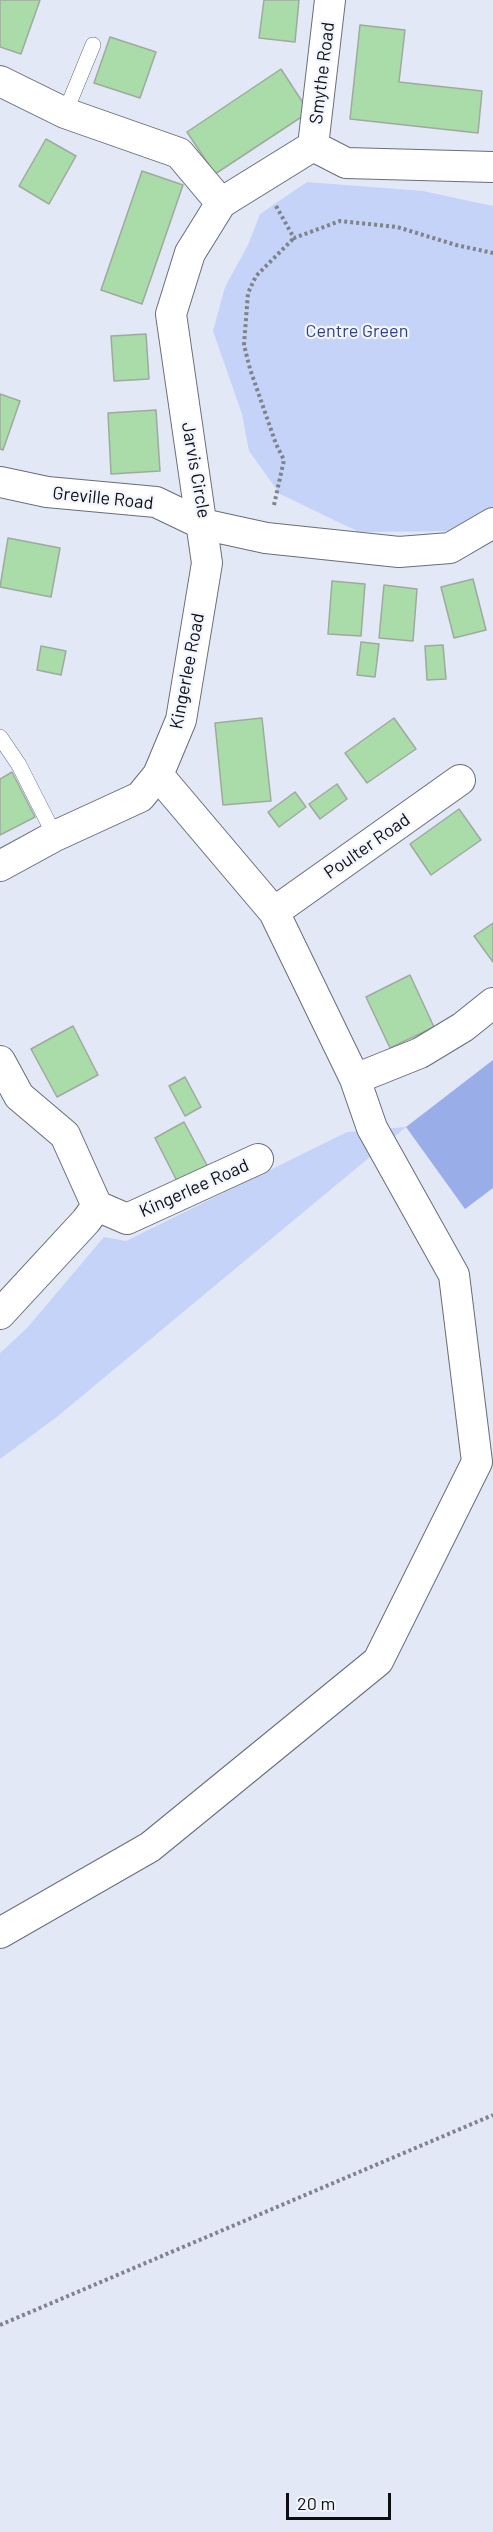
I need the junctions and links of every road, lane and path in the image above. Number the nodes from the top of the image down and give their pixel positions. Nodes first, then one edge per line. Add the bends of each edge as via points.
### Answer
1 (330, 0) edge
2 (93, 45) dead end
3 (0, 81) edge
4 (65, 113) junction
5 (313, 146) junction
6 (493, 166) edge
7 (259, 179) junction
8 (221, 203) junction
9 (294, 238) junction
10 (493, 253) edge
11 (0, 482) edge
12 (493, 523) edge
13 (202, 524) junction
14 (266, 538) junction
15 (0, 737) edge
16 (158, 775) junction
17 (460, 780) dead end
18 (55, 836) junction
19 (0, 866) edge
20 (274, 912) junction
21 (493, 1003) edge
22 (0, 1062) edge
23 (355, 1079) junction
24 (258, 1159) dead end
25 (97, 1206) junction
26 (0, 1314) edge
27 (0, 1933) edge
28 (493, 2115) edge
29 (0, 2325) edge

1 - 5 street, Smythe Road
2 - 4 lane
3 - 4 street
4 - 8 street via 179,153
5 - 6 street via 346,163
5 - 7 street, Jarvis Circle
7 - 8 street, Jarvis Circle
7 - 9 path
8 - 13 street, Jarvis Circle via 190,253 171,314
9 - 10 path via 340,221 398,227
9 - 14 path via 256,276 248,293 244,345 284,460
11 - 13 street, Greville Road via 47,492 156,502
12 - 14 street, Jarvis Circle via 450,548 399,552
13 - 14 street, Jarvis Circle
13 - 16 street, Kingerlee Road via 207,563 181,720
15 - 18 lane via 19,765
16 - 18 street, Kingerlee Road via 140,797
16 - 20 street
17 - 20 street, Poulter Road
18 - 19 street, Kingerlee Road
20 - 23 street
21 - 23 street via 420,1053
22 - 25 street via 19,1096 65,1135
23 - 27 street via 372,1128 454,1275 477,1462 378,1661 150,1847
24 - 25 street, Kingerlee Road via 127,1218
25 - 26 street
28 - 29 path

